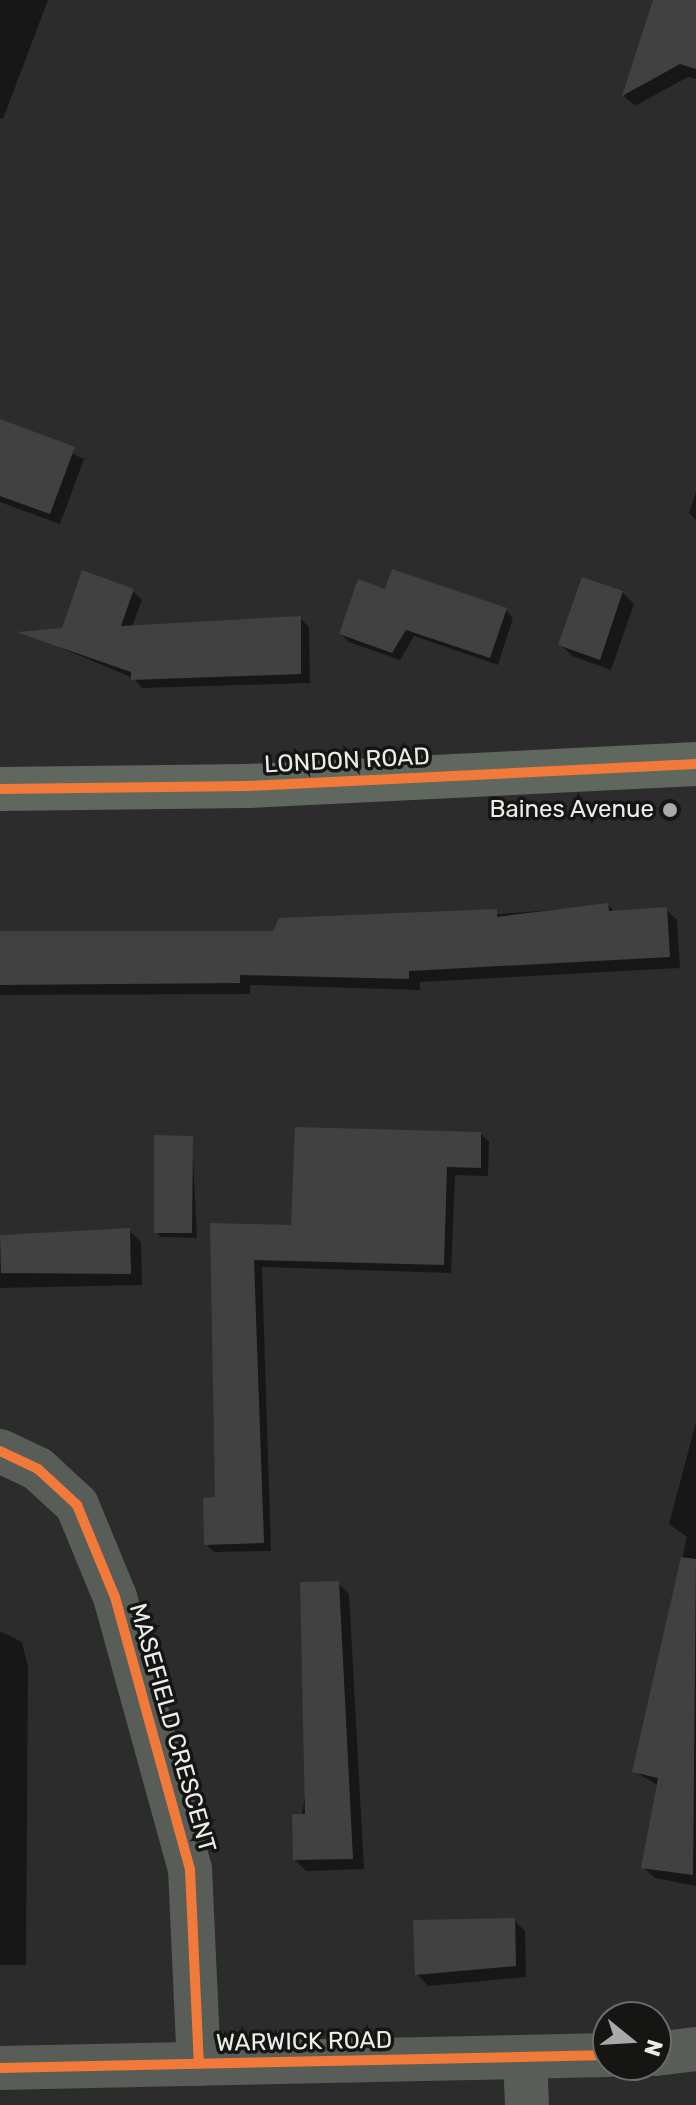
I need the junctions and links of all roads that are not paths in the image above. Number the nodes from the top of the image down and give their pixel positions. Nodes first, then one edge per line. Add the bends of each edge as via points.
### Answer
1 (696, 764) edge
2 (0, 789) edge
3 (0, 1451) edge
4 (592, 2056) edge
5 (525, 2058) junction
6 (199, 2064) junction
7 (0, 2068) edge
8 (527, 2105) edge

1 - 2 main road, LONDON ROAD via 248,786
3 - 6 street, MASEFIELD CRESCENT via 38,1469 77,1505 115,1597 190,1869
4 - 5 street, WARWICK ROAD
5 - 6 street, WARWICK ROAD
5 - 8 street
6 - 7 street, WARWICK ROAD

